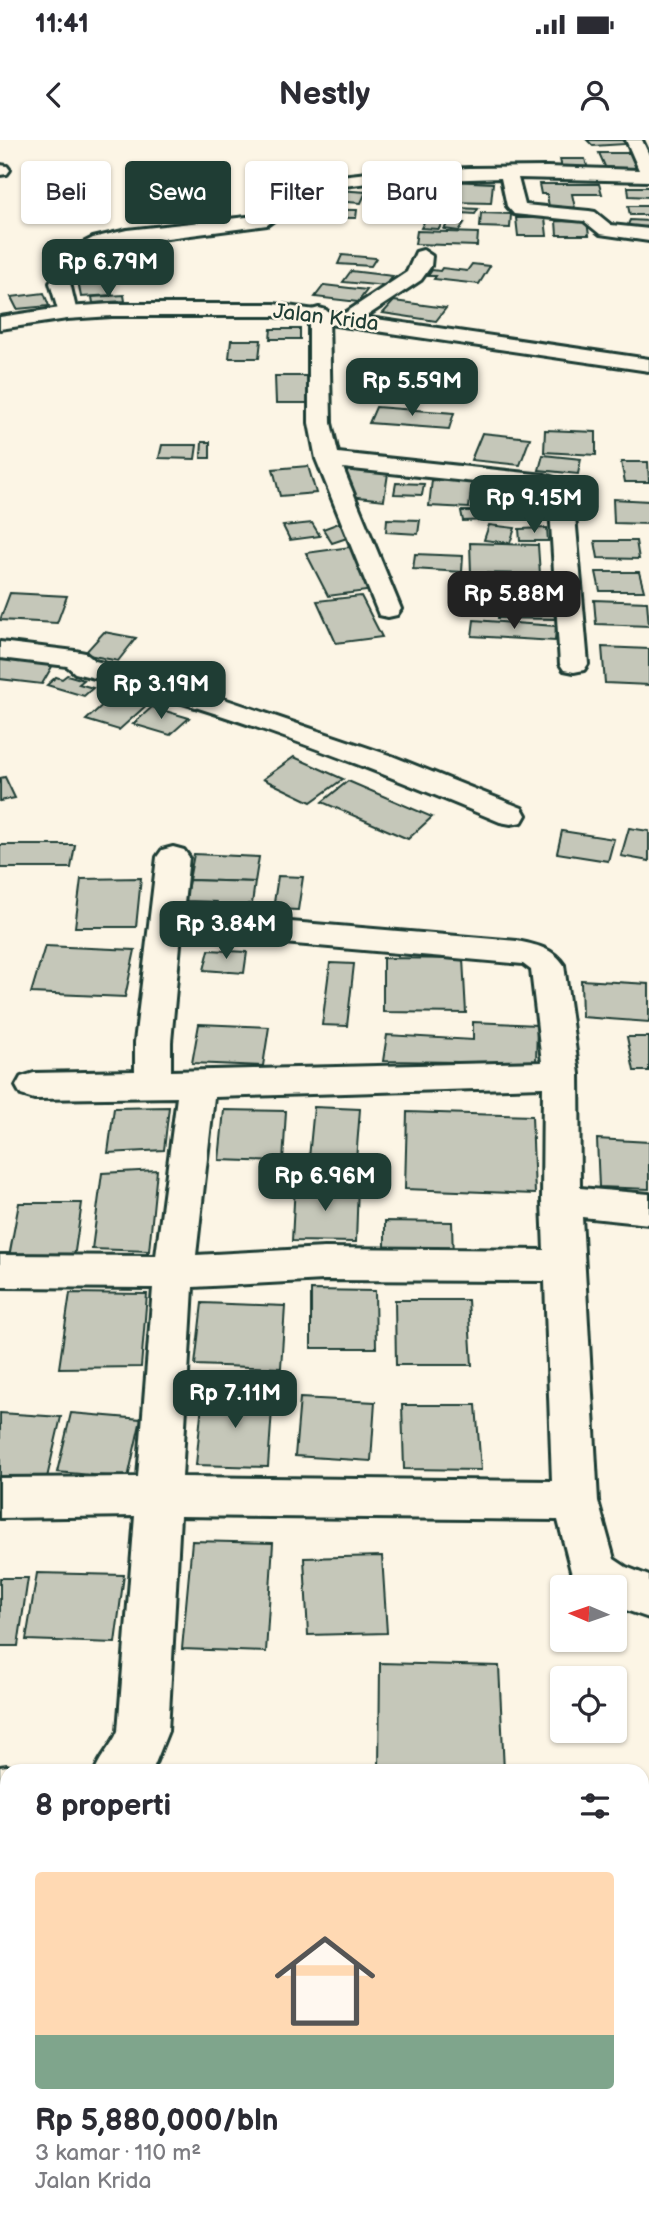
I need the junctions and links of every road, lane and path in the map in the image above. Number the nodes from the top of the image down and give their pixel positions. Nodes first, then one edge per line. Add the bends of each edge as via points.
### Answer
1 (634, 140) edge
2 (508, 173) junction
3 (649, 175) edge
4 (649, 235) edge
5 (423, 256) dead end
6 (67, 313) junction
7 (319, 314) junction
8 (349, 319) junction
9 (0, 323) edge
10 (649, 365) edge
11 (328, 459) junction
12 (388, 609) dead end
13 (0, 650) edge
14 (574, 664) dead end
15 (511, 815) dead end
16 (173, 857) dead end
17 (166, 922) junction
18 (561, 1074) junction
19 (153, 1083) junction
20 (197, 1085) junction
21 (34, 1086) dead end
22 (561, 1201) junction
23 (649, 1209) edge
24 (565, 1266) junction
25 (0, 1271) edge
26 (174, 1272) junction
27 (160, 1496) junction
28 (0, 1498) edge
29 (575, 1501) junction
30 (649, 1597) edge
31 (129, 1764) edge

1 - 3 street
2 - 3 street
2 - 4 street via 520,209 589,216 606,230
2 - 6 street via 332,183 285,204 261,221 100,242 79,253 60,283
5 - 8 street via 414,276
6 - 7 street, Jalan Krida via 231,309
6 - 9 street, Jalan Krida
7 - 8 street, Jalan Krida
7 - 11 street via 320,423
8 - 10 street, Jalan Krida
11 - 12 street
11 - 14 street via 556,486 564,519
13 - 15 street via 75,659 85,667 149,683 382,762
16 - 17 street
17 - 18 street via 533,956 547,965
17 - 19 street
18 - 20 street
18 - 22 street
19 - 20 street
19 - 21 street
20 - 26 street
22 - 23 street
22 - 24 street
24 - 26 street via 324,1264
24 - 29 street
25 - 26 street
26 - 27 street
27 - 28 street
27 - 29 street
27 - 31 street via 143,1731
29 - 30 street via 594,1571 610,1583

